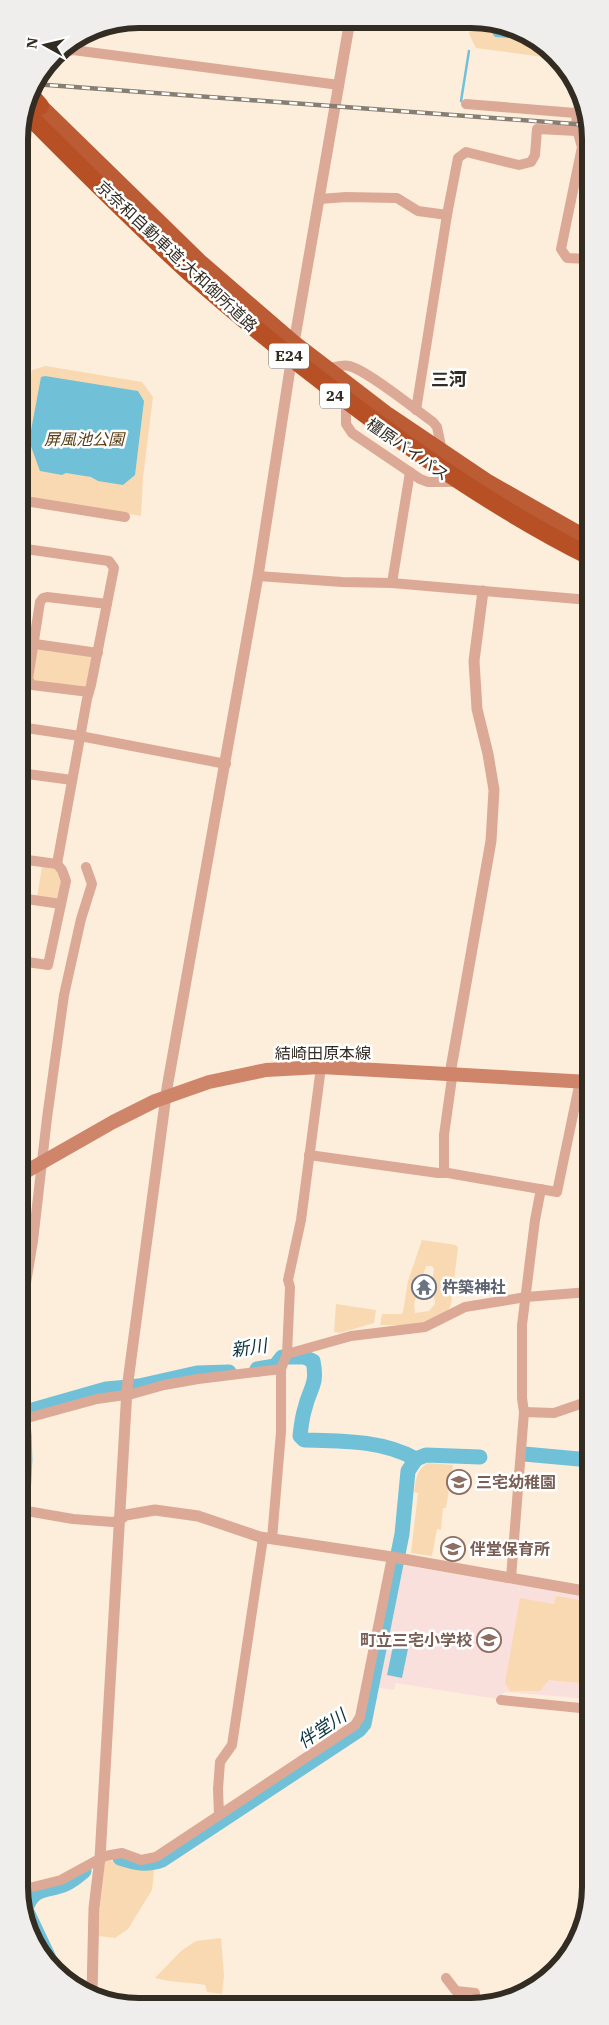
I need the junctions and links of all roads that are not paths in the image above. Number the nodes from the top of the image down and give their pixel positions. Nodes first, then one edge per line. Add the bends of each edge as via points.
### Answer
1 (349, 28) edge
2 (70, 51) edge
3 (339, 85) junction
4 (466, 104) dead end
5 (32, 107) edge
6 (32, 107) edge
7 (32, 107) edge
8 (32, 108) edge
9 (577, 108) edge
10 (575, 113) junction
11 (577, 131) junction
12 (582, 147) edge
13 (582, 147) edge
14 (320, 199) junction
15 (447, 215) junction
16 (582, 259) edge
17 (294, 343) junction
18 (291, 361) junction
19 (326, 369) junction
20 (346, 404) junction
21 (416, 410) junction
22 (442, 452) junction
23 (410, 472) junction
24 (457, 482) junction
25 (28, 501) edge
26 (125, 517) dead end
27 (582, 535) edge
28 (582, 539) edge
29 (28, 549) edge
30 (582, 553) edge
31 (582, 553) edge
32 (258, 576) junction
33 (392, 583) junction
34 (483, 591) junction
35 (582, 599) edge
36 (107, 604) junction
37 (35, 644) junction
38 (98, 653) junction
39 (89, 692) junction
40 (28, 728) edge
41 (80, 736) junction
42 (226, 764) junction
43 (28, 774) edge
44 (72, 780) junction
45 (28, 860) edge
46 (58, 864) junction
47 (86, 866) dead end
48 (28, 899) edge
49 (61, 904) junction
50 (28, 962) edge
51 (321, 1067) junction
52 (450, 1074) junction
53 (581, 1082) edge
54 (581, 1084) edge
55 (166, 1096) junction
56 (309, 1155) junction
57 (42, 1162) junction
58 (28, 1170) edge
59 (444, 1173) junction
60 (541, 1189) junction
61 (28, 1271) edge
62 (581, 1293) edge
63 (526, 1298) junction
64 (287, 1354) junction
65 (281, 1369) junction
66 (127, 1389) junction
67 (581, 1405) edge
68 (524, 1412) junction
69 (28, 1418) edge
70 (28, 1511) edge
71 (119, 1520) junction
72 (268, 1538) junction
73 (396, 1558) junction
74 (511, 1578) junction
75 (581, 1590) edge
76 (501, 1700) dead end
77 (581, 1707) edge
78 (219, 1815) junction
79 (100, 1858) junction
80 (28, 1888) edge
81 (446, 1978) dead end
82 (92, 1987) edge
83 (475, 1998) edge

1 - 3 street
2 - 3 street
3 - 14 street
4 - 10 street
5 - 17 highway, 橿原バイパス / 24 via 199,261
6 - 28 highway, 京奈和自動車道;大和御所道路 / E24 via 197,262 300,351 387,418 452,462
7 - 30 highway, 京奈和自動車道;大和御所道路 / E24, bridge via 189,271 294,361 446,472
8 - 18 highway, 橿原バイパス / 24, bridge via 108,197 187,273
9 - 10 street
10 - 11 street
11 - 12 street
11 - 15 street via 537,129 531,162 519,165 466,152 458,158
13 - 16 street via 561,249 567,258
14 - 15 street via 346,196 397,198 418,211
14 - 17 street
15 - 21 street
17 - 18 street
17 - 19 highway, 橿原バイパス / 24
18 - 20 highway, 橿原バイパス / 24
18 - 32 street
19 - 21 street via 352,367
19 - 22 highway, 橿原バイパス / 24
20 - 23 street via 346,424 352,433
20 - 24 highway, 橿原バイパス / 24
21 - 22 street via 437,427
22 - 27 highway, 橿原バイパス / 24
23 - 24 street via 428,482
23 - 33 street
24 - 31 highway, 橿原バイパス / 24
25 - 26 street
29 - 36 street via 110,561 114,568
32 - 33 street
32 - 42 street
33 - 34 street
34 - 35 street
34 - 52 street via 474,661 477,709 494,790 491,841
36 - 37 street via 43,598
36 - 38 street
37 - 38 street
37 - 39 street via 28,679 32,685
38 - 39 street
39 - 41 street
40 - 41 street
41 - 42 street
41 - 44 street
42 - 55 street
43 - 44 street
44 - 46 street
45 - 46 street
46 - 49 street via 66,881
47 - 57 street via 92,884 64,995
48 - 49 street
49 - 50 street via 48,965
51 - 52 main road, 結崎田原本線
51 - 55 main road, 結崎田原本線 via 266,1070 209,1082
51 - 56 street
52 - 53 main road, 結崎田原本線
52 - 59 street
54 - 60 street via 557,1192
55 - 57 main road, 結崎田原本線 via 139,1107
55 - 66 street
56 - 59 street
56 - 64 street via 301,1220 288,1280
57 - 58 main road, 結崎田原本線
57 - 61 street
59 - 60 street
60 - 63 street
62 - 63 street
63 - 64 street via 465,1307 425,1328 351,1336
63 - 68 street via 522,1325
64 - 65 street
65 - 66 street
65 - 72 street via 281,1432
66 - 69 street
66 - 71 street
67 - 68 street via 554,1413
68 - 74 street
70 - 71 street via 73,1519
71 - 72 street via 132,1513 155,1510 198,1516
71 - 79 street
72 - 73 street
72 - 78 street via 232,1745 220,1762
73 - 74 street
73 - 78 street via 360,1717 355,1725
74 - 75 street
76 - 77 street
78 - 79 street via 156,1857 141,1860 122,1853
79 - 80 street via 61,1880
79 - 82 street via 94,1908
81 - 83 street via 456,1991 475,1993

